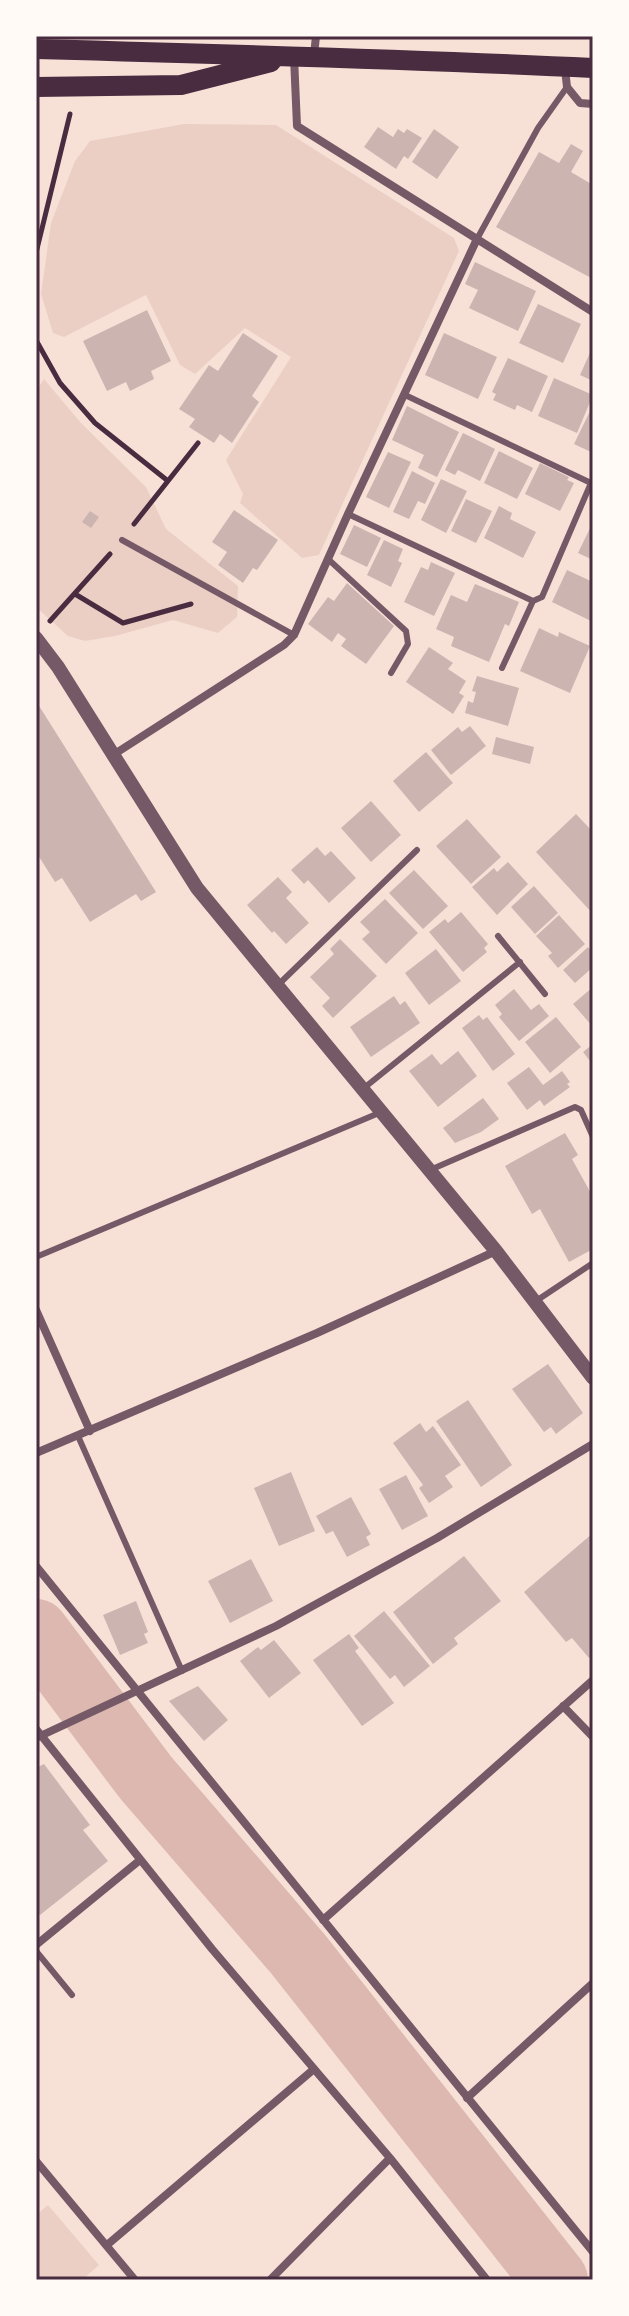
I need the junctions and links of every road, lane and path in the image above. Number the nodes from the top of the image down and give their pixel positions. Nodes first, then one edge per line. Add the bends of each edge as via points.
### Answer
1 (36, 49) edge
2 (308, 49) edge
3 (593, 68) edge
4 (566, 76) junction
5 (36, 87) edge
6 (593, 104) edge
7 (70, 113) dead end
8 (477, 239) junction
9 (36, 253) edge
10 (593, 312) edge
11 (36, 340) edge
12 (405, 395) junction
13 (198, 443) dead end
14 (168, 481) junction
15 (348, 514) junction
16 (122, 540) junction
17 (328, 559) junction
18 (75, 594) junction
19 (220, 595) junction
20 (533, 601) junction
21 (40, 633) edge
22 (294, 635) junction
23 (502, 668) dead end
24 (391, 673) dead end
25 (113, 755) junction
26 (417, 850) dead end
27 (498, 936) dead end
28 (520, 962) junction
29 (276, 987) junction
30 (545, 994) dead end
31 (363, 1089) junction
32 (381, 1112) junction
33 (593, 1137) edge
34 (430, 1170) junction
35 (496, 1251) junction
36 (36, 1257) edge
37 (593, 1263) edge
38 (535, 1301) junction
39 (36, 1310) edge
40 (593, 1378) edge
41 (90, 1431) junction
42 (78, 1436) junction
43 (593, 1444) edge
44 (36, 1453) edge
45 (36, 1566) edge
46 (182, 1671) junction
47 (593, 1680) edge
48 (134, 1692) junction
49 (563, 1706) junction
50 (41, 1734) edge
51 (593, 1737) edge
52 (140, 1860) junction
53 (323, 1920) junction
54 (36, 1948) edge
55 (593, 1983) edge
56 (72, 1995) dead end
57 (314, 2069) junction
58 (467, 2098) junction
59 (390, 2158) junction
60 (36, 2161) edge
61 (107, 2245) junction
62 (593, 2252) edge
63 (135, 2280) edge
64 (270, 2280) edge
65 (487, 2280) edge

1 - 2 main road
2 - 4 main road
2 - 5 main road via 181,85
2 - 8 street via 297,126
3 - 4 main road
4 - 6 street via 580,103
4 - 8 lane
7 - 9 path
8 - 10 street
8 - 12 street
11 - 14 path via 60,383 95,423
12 - 15 street
12 - 20 lane via 591,483 542,597
13 - 14 path
14 - 16 path
15 - 17 street
15 - 20 lane
16 - 18 path
16 - 19 lane
17 - 22 street
17 - 24 lane via 406,631 408,644
18 - 19 path via 123,623
18 - 21 path
19 - 22 lane
20 - 23 lane
21 - 25 street
22 - 25 street
25 - 29 street via 197,888
26 - 29 lane
27 - 28 lane
28 - 30 lane
28 - 31 lane
29 - 31 street
31 - 32 street
32 - 34 street
32 - 36 lane
33 - 34 lane via 575,1107
34 - 35 street
35 - 38 street
35 - 41 street
37 - 38 lane
38 - 40 street
39 - 41 street
41 - 42 street
42 - 44 street
42 - 46 lane
43 - 46 street via 437,1538
45 - 48 street
46 - 48 street
47 - 49 street
48 - 50 street
48 - 53 street
49 - 51 street
49 - 53 street
50 - 52 street
52 - 54 street
52 - 57 street
53 - 58 street
54 - 56 lane
55 - 58 street
57 - 59 street
57 - 61 street
58 - 62 street
59 - 64 street
59 - 65 street
60 - 61 street
61 - 63 street

